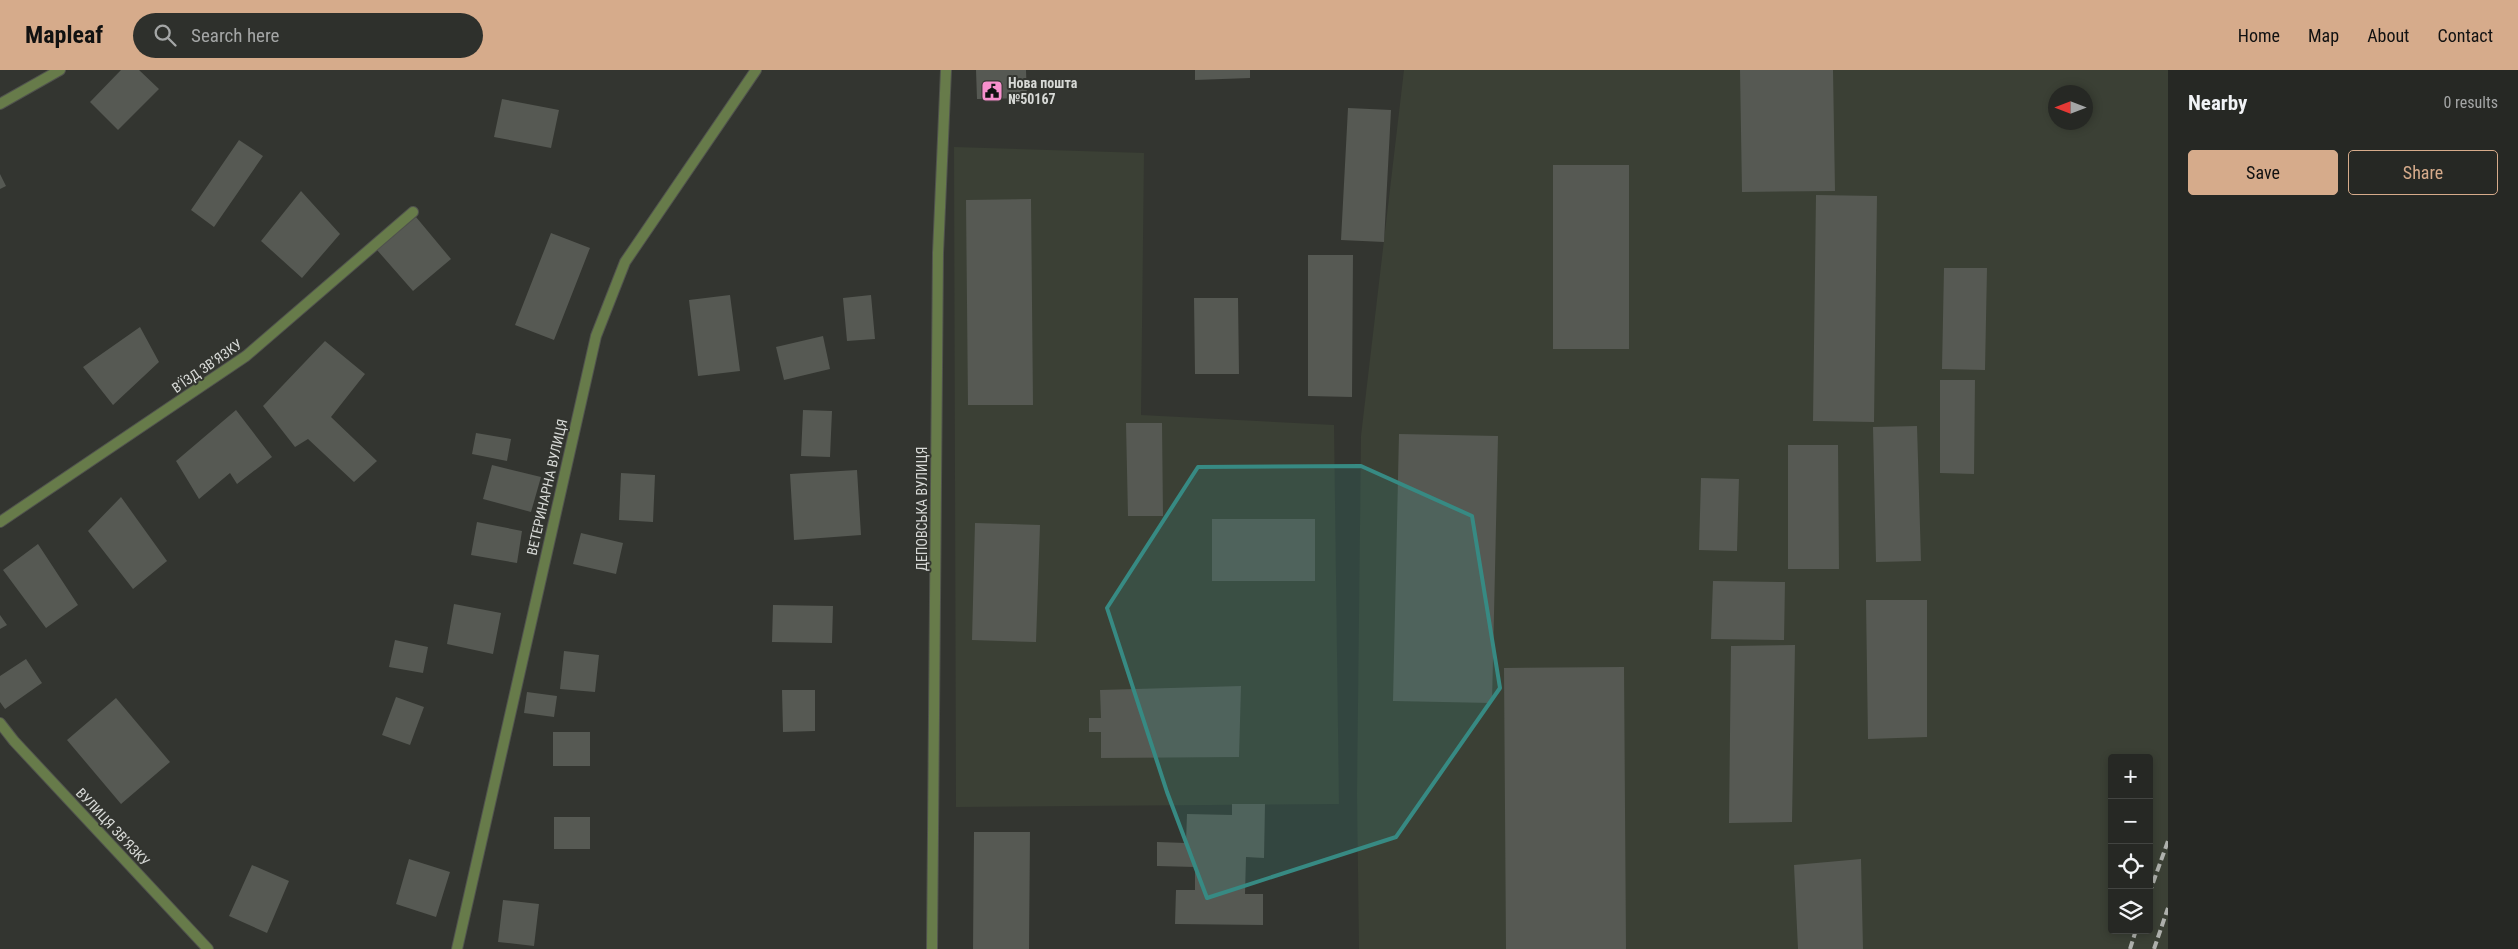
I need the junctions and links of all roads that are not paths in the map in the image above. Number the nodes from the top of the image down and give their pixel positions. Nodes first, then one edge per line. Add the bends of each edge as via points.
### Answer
1 (60, 70) edge
2 (756, 70) edge
3 (946, 70) edge
4 (0, 104) edge
5 (413, 212) dead end
6 (0, 522) edge
7 (0, 723) edge
8 (208, 949) edge
9 (457, 949) edge
10 (932, 949) edge

1 - 4 street
2 - 9 street, ВЕТЕРИНАРНА ВУЛИЦЯ via 626,262 596,336
3 - 10 street, ДЕПОВСЬКА ВУЛИЦЯ via 938,253
5 - 6 street, В’ЇЗД ЗВ’ЯЗКУ via 246,356
7 - 8 street, ВУЛИЦЯ ЗВ’ЯЗКУ

